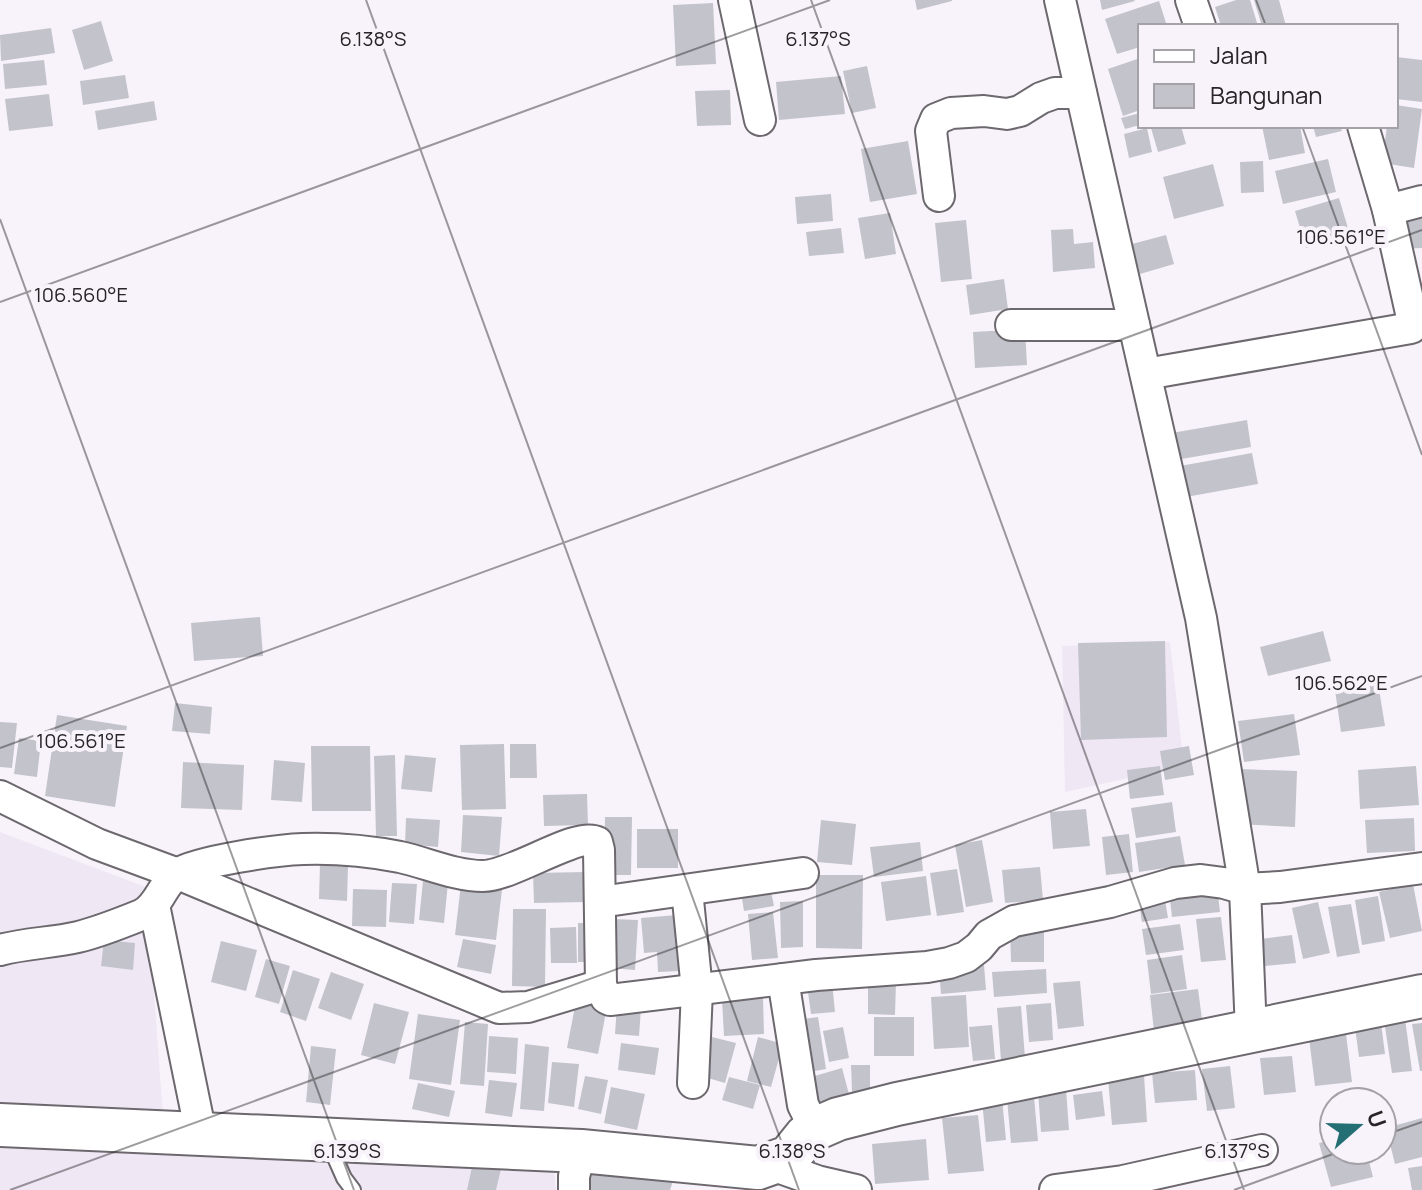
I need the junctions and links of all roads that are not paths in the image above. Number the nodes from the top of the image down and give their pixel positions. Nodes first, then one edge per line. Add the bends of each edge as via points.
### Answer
1 (734, 0) edge
2 (1060, 0) edge
3 (1191, 0) edge
4 (1199, 24) edge
5 (1081, 93) junction
6 (760, 120) dead end
7 (1364, 128) edge
8 (939, 196) dead end
9 (1422, 201) edge
10 (1388, 210) junction
11 (1011, 325) dead end
12 (1134, 325) junction
13 (1146, 374) junction
14 (0, 796) edge
15 (1422, 868) edge
16 (803, 873) dead end
17 (167, 888) junction
18 (1245, 889) junction
19 (687, 890) junction
20 (600, 902) junction
21 (0, 950) edge
22 (783, 979) junction
23 (601, 985) junction
24 (697, 990) junction
25 (1422, 996) edge
26 (1251, 1031) junction
27 (693, 1083) dead end
28 (0, 1125) edge
29 (201, 1134) junction
30 (327, 1139) junction
31 (795, 1147) junction
32 (1262, 1150) dead end
33 (578, 1171) edge
34 (353, 1190) edge
35 (856, 1190) edge
36 (1055, 1190) edge

1 - 6 street
2 - 5 street
3 - 4 street
5 - 8 street via 1055,93 1007,114 951,113 936,119 931,131
5 - 12 street
7 - 10 street
9 - 10 street
10 - 13 street via 1411,328
11 - 12 street
12 - 13 street
13 - 18 street via 1201,618
14 - 17 street via 97,844
15 - 18 street
16 - 19 street
17 - 20 street via 250,855 303,849 398,857 485,877 590,839 599,846
17 - 21 street via 141,915 78,937
17 - 23 street via 499,1008 528,1007
17 - 29 street
18 - 22 street via 1201,880 1175,883 1014,921 966,957 949,963
18 - 26 street
19 - 20 street
19 - 24 street
20 - 23 street
22 - 24 street
22 - 31 street via 803,1105
23 - 24 street via 610,1000
24 - 27 street
25 - 26 street
26 - 31 street via 838,1119
28 - 29 street
29 - 30 street
30 - 33 street
30 - 34 lane
31 - 33 street via 758,1168
31 - 35 street via 817,1181
32 - 36 street via 1123,1181

